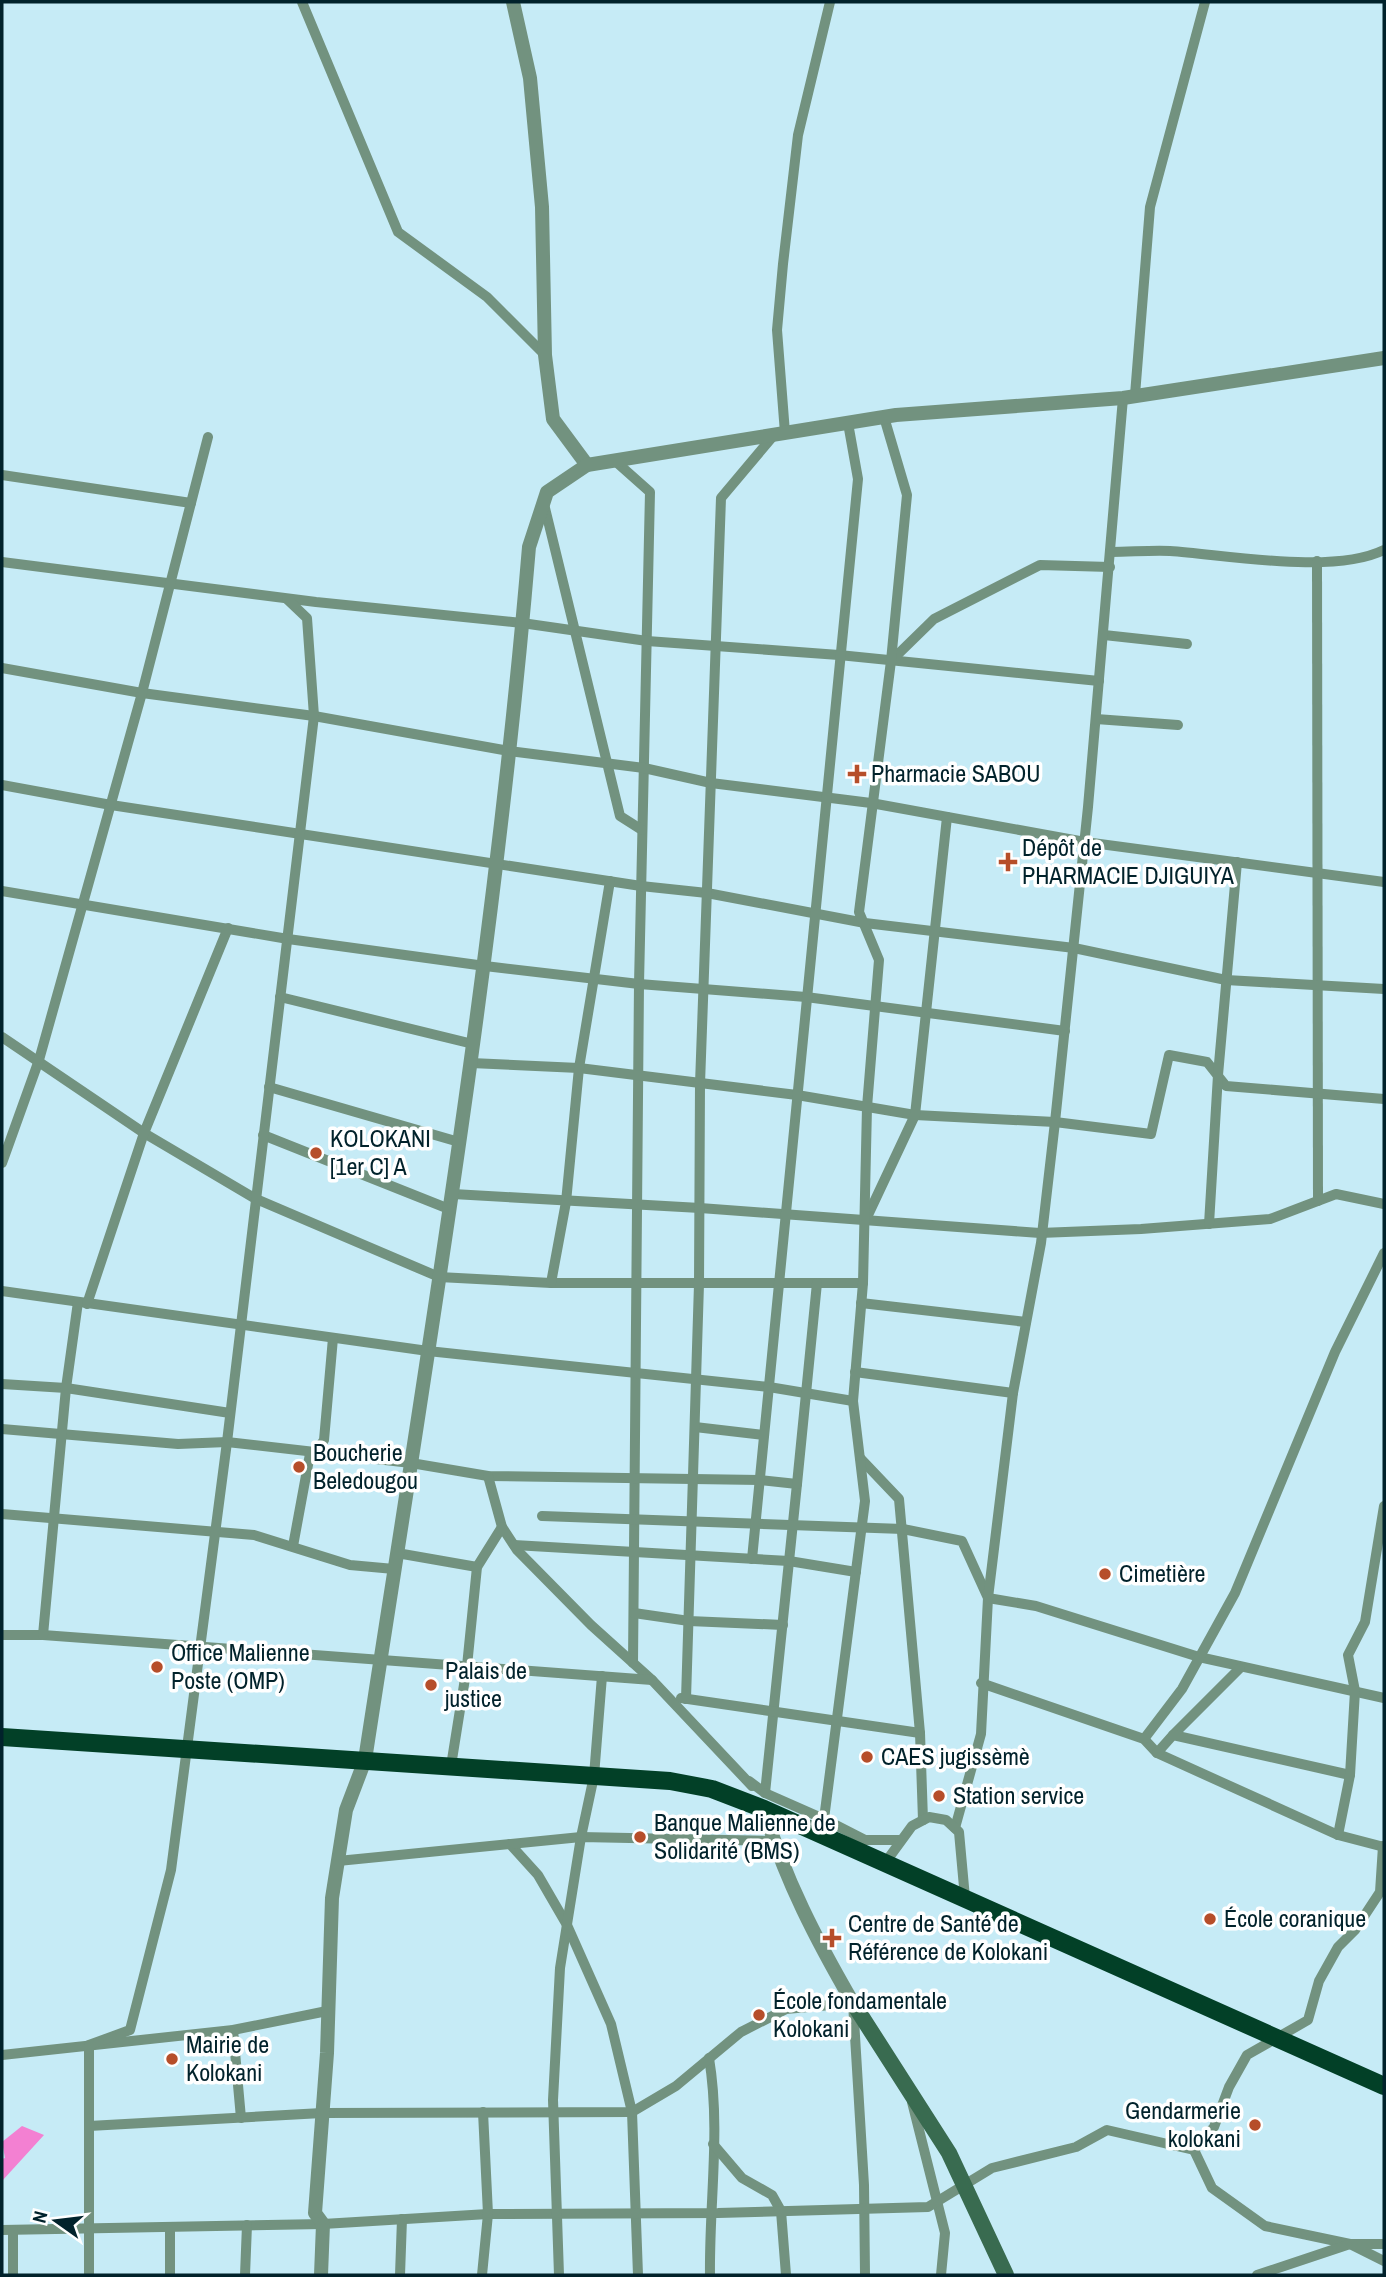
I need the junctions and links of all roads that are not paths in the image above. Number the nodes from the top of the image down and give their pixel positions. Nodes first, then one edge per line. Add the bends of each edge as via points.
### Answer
1 (302, 2) edge
2 (513, 2) edge
3 (830, 2) edge
4 (1205, 2) edge
5 (545, 355) junction
6 (1384, 358) edge
7 (1129, 396) junction
8 (884, 417) junction
9 (848, 423) junction
10 (780, 434) junction
11 (208, 437) dead end
12 (614, 460) junction
13 (587, 465) junction
14 (2, 475) edge
15 (544, 502) junction
16 (191, 503) junction
17 (1384, 550) edge
18 (1111, 552) junction
19 (1317, 561) junction
20 (2, 562) edge
21 (1110, 567) junction
22 (170, 584) junction
23 (287, 598) junction
24 (522, 623) junction
25 (573, 630) junction
26 (1104, 635) junction
27 (647, 641) junction
28 (1187, 644) dead end
29 (716, 645) junction
30 (838, 655) junction
31 (891, 662) junction
32 (2, 668) edge
33 (1100, 681) junction
34 (142, 693) junction
35 (314, 716) junction
36 (1096, 719) junction
37 (1178, 725) dead end
38 (509, 751) junction
39 (610, 764) junction
40 (644, 768) junction
41 (711, 783) junction
42 (2, 785) edge
43 (824, 800) junction
44 (871, 803) junction
45 (111, 805) junction
46 (947, 817) junction
47 (642, 830) junction
48 (300, 832) junction
49 (1085, 842) junction
50 (1237, 862) junction
51 (497, 863) junction
52 (1319, 873) junction
53 (610, 881) junction
54 (1384, 882) edge
55 (641, 886) junction
56 (2, 891) edge
57 (707, 892) junction
58 (83, 905) junction
59 (814, 911) junction
60 (865, 923) junction
61 (228, 928) junction
62 (935, 932) junction
63 (288, 939) junction
64 (1074, 948) junction
65 (485, 966) junction
66 (595, 979) junction
67 (1226, 980) junction
68 (639, 984) junction
69 (1317, 985) junction
70 (704, 988) junction
71 (1384, 989) edge
72 (280, 997) junction
73 (806, 997) junction
74 (873, 1005) junction
75 (925, 1012) junction
76 (1065, 1031) junction
77 (2, 1037) edge
78 (473, 1044) junction
79 (39, 1060) junction
80 (471, 1063) junction
81 (579, 1068) junction
82 (1218, 1075) junction
83 (639, 1076) junction
84 (700, 1084) junction
85 (269, 1087) junction
86 (1316, 1093) junction
87 (797, 1095) junction
88 (1384, 1098) edge
89 (867, 1107) junction
90 (915, 1115) junction
91 (1055, 1122) junction
92 (144, 1133) junction
93 (263, 1135) junction
94 (459, 1142) junction
95 (2, 1163) edge
96 (254, 1198) junction
97 (451, 1201) junction
98 (1318, 1201) junction
99 (566, 1202) junction
100 (1384, 1203) edge
101 (639, 1205) junction
102 (700, 1208) junction
103 (786, 1216) junction
104 (865, 1221) junction
105 (1209, 1224) junction
106 (1040, 1233) junction
107 (1384, 1253) edge
108 (439, 1276) junction
109 (551, 1283) junction
110 (779, 1283) junction
111 (817, 1283) junction
112 (863, 1283) junction
113 (636, 1284) junction
114 (699, 1284) junction
115 (2, 1291) edge
116 (83, 1303) junction
117 (861, 1303) junction
118 (1026, 1322) junction
119 (239, 1324) junction
120 (333, 1338) junction
121 (428, 1351) junction
122 (855, 1372) junction
123 (637, 1373) junction
124 (696, 1379) junction
125 (2, 1384) edge
126 (769, 1387) junction
127 (66, 1388) junction
128 (1013, 1392) junction
129 (805, 1393) junction
130 (853, 1401) junction
131 (230, 1413) junction
132 (695, 1427) junction
133 (2, 1429) edge
134 (62, 1434) junction
135 (764, 1435) junction
136 (227, 1442) junction
137 (316, 1452) junction
138 (860, 1458) junction
139 (411, 1463) junction
140 (488, 1476) junction
141 (636, 1480) junction
142 (693, 1480) junction
143 (760, 1480) junction
144 (797, 1485) junction
145 (1384, 1506) edge
146 (2, 1514) edge
147 (542, 1516) dead end
148 (54, 1519) junction
149 (636, 1520) junction
150 (692, 1523) junction
151 (755, 1526) junction
152 (502, 1527) junction
153 (793, 1527) junction
154 (861, 1528) junction
155 (903, 1530) junction
156 (215, 1532) junction
157 (514, 1545) junction
158 (293, 1546) junction
159 (635, 1552) junction
160 (397, 1553) junction
161 (691, 1555) junction
162 (752, 1559) junction
163 (789, 1561) junction
164 (477, 1567) junction
165 (394, 1569) junction
166 (856, 1572) junction
167 (988, 1598) junction
168 (634, 1613) junction
169 (689, 1621) junction
170 (783, 1625) junction
171 (2, 1635) edge
172 (43, 1635) junction
173 (198, 1646) junction
174 (1199, 1657) junction
175 (381, 1660) junction
176 (633, 1663) junction
177 (467, 1666) junction
178 (1240, 1668) junction
179 (602, 1676) junction
180 (652, 1680) junction
181 (981, 1684) junction
182 (1355, 1691) junction
183 (667, 1696) junction
184 (1384, 1698) edge
185 (686, 1699) junction
186 (775, 1712) junction
187 (838, 1721) junction
188 (920, 1733) junction
189 (1172, 1735) junction
190 (2, 1737) edge
191 (1144, 1739) junction
192 (187, 1748) junction
193 (1157, 1753) junction
194 (365, 1760) junction
195 (450, 1766) junction
196 (1350, 1775) junction
197 (594, 1776) junction
198 (749, 1781) junction
199 (764, 1801) junction
200 (824, 1819) junction
201 (923, 1821) junction
202 (955, 1828) junction
203 (1338, 1835) junction
204 (581, 1837) junction
205 (901, 1840) junction
206 (773, 1841) junction
207 (510, 1844) junction
208 (1383, 1847) edge
209 (338, 1861) junction
210 (885, 1863) junction
211 (965, 1898) junction
212 (567, 1925) junction
213 (853, 2003) junction
214 (327, 2011) junction
215 (233, 2030) junction
216 (1279, 2039) junction
217 (89, 2045) junction
218 (2, 2055) edge
219 (709, 2059) junction
220 (1384, 2086) edge
221 (909, 2089) junction
222 (553, 2111) junction
223 (483, 2112) junction
224 (632, 2112) junction
225 (322, 2113) junction
226 (241, 2118) junction
227 (89, 2126) junction
228 (713, 2144) junction
229 (1194, 2150) junction
230 (964, 2185) junction
231 (938, 2201) junction
232 (864, 2207) junction
233 (781, 2211) junction
234 (488, 2214) junction
235 (557, 2214) junction
236 (636, 2214) junction
237 (709, 2214) junction
238 (402, 2219) junction
239 (323, 2224) junction
240 (247, 2225) junction
241 (170, 2227) junction
242 (89, 2228) junction
243 (7, 2230) edge
244 (1350, 2244) junction
245 (1384, 2244) edge
246 (1384, 2261) edge
247 (13, 2275) edge
248 (89, 2275) edge
249 (170, 2275) edge
250 (245, 2275) edge
251 (321, 2275) edge
252 (400, 2275) edge
253 (482, 2275) edge
254 (559, 2275) edge
255 (638, 2275) edge
256 (710, 2275) edge
257 (786, 2275) edge
258 (865, 2275) edge
259 (941, 2275) edge
260 (1006, 2275) edge
261 (1257, 2275) edge

1 - 5 street via 398,232 487,297
2 - 5 street via 530,78 542,207
3 - 10 street via 798,135 783,264 777,330
4 - 7 street via 1150,207
5 - 13 street via 553,419
6 - 7 street
7 - 8 street
7 - 18 street
8 - 9 street
8 - 31 street via 908,495
9 - 10 street
9 - 30 street via 858,479
10 - 12 street
10 - 29 street via 721,498
11 - 16 street
12 - 13 street
12 - 27 street via 650,492
13 - 15 street via 547,492
14 - 16 street
15 - 24 street via 528,547
15 - 25 street
16 - 22 street
17 - 19 street via 1368,558
18 - 19 street
18 - 21 street
19 - 52 street
20 - 22 street
21 - 26 street
21 - 31 street via 1040,565 934,619
22 - 23 street
22 - 34 street
23 - 24 street
23 - 35 street via 307,618
24 - 25 street
24 - 38 street
25 - 27 street
25 - 39 street
26 - 28 street
26 - 33 street
27 - 29 street
27 - 40 street
29 - 30 street
29 - 41 street
30 - 31 street
30 - 43 street
31 - 33 street
31 - 44 street
32 - 34 street
33 - 36 street
34 - 35 street
34 - 45 street
35 - 38 street
35 - 48 street
36 - 37 street
36 - 49 street
38 - 39 street
38 - 51 street
39 - 40 street
39 - 47 street via 621,816
40 - 41 street
40 - 47 street
41 - 43 street
41 - 57 street
42 - 45 street
43 - 44 street
43 - 59 street
44 - 46 street
44 - 60 street via 859,912
45 - 48 street
45 - 58 street
46 - 49 street
46 - 62 street
47 - 55 street
48 - 51 street
48 - 63 street
49 - 50 street
49 - 64 street
50 - 52 street
50 - 67 street
51 - 53 street
51 - 65 street
52 - 54 street
52 - 69 street
53 - 55 street
53 - 66 street
55 - 57 street
55 - 68 street
56 - 58 street
57 - 59 street
57 - 70 street
58 - 61 street
58 - 79 street
59 - 60 street
59 - 73 street
60 - 62 street
60 - 74 street via 879,960
61 - 63 street
61 - 92 street
62 - 64 street
62 - 75 street
63 - 65 street
63 - 72 street
64 - 67 street
64 - 76 street
65 - 66 street
65 - 78 street
66 - 68 street
66 - 81 street
67 - 69 street
67 - 82 street
68 - 70 street
68 - 83 street
69 - 71 street
69 - 86 street
70 - 73 street
70 - 84 street
72 - 78 street
72 - 85 street
73 - 74 street
73 - 87 street
74 - 75 street
74 - 89 street
75 - 76 street
75 - 90 street
76 - 91 street
77 - 79 street
78 - 80 street
79 - 92 street
79 - 95 street
80 - 81 street
80 - 94 street
81 - 83 street
81 - 99 street
82 - 86 street via 1226,1086
82 - 91 street via 1207,1062 1169,1055 1151,1134
82 - 105 street
83 - 84 street
83 - 101 street
84 - 87 street
84 - 102 street
85 - 93 street
85 - 94 street
86 - 88 street
86 - 98 street
87 - 89 street
87 - 103 street
89 - 90 street
89 - 104 street
90 - 91 street
90 - 104 street
91 - 106 street
92 - 96 street
92 - 116 street
93 - 96 street
93 - 97 street
94 - 97 street
96 - 108 street
96 - 119 street
97 - 99 street
97 - 108 street
98 - 100 street via 1336,1194
98 - 105 street via 1270,1219
99 - 101 street
99 - 109 street
101 - 102 street
101 - 113 street
102 - 103 street
102 - 114 street
103 - 104 street
103 - 110 street
104 - 106 street
104 - 112 street
105 - 106 street
106 - 118 street
107 - 174 street via 1335,1352 1234,1593
108 - 109 street
108 - 121 street
109 - 113 street
110 - 111 street
110 - 114 street
110 - 126 street
111 - 112 street
111 - 129 street
112 - 117 street
113 - 114 street
113 - 123 street
114 - 124 street
115 - 116 street
116 - 119 street
116 - 127 street
117 - 118 street
117 - 122 street
118 - 128 street
119 - 120 street
119 - 131 street
120 - 121 street
120 - 137 street via 324,1440
121 - 123 street
121 - 139 street
122 - 128 street
122 - 130 street
123 - 124 street
123 - 141 street
124 - 126 street
124 - 132 street
125 - 127 street
126 - 129 street
126 - 135 street
127 - 131 street
127 - 134 street
128 - 167 street
129 - 130 street
129 - 144 street
130 - 138 street
131 - 136 street
132 - 135 street
132 - 142 street
133 - 134 street
134 - 136 street via 178,1444
134 - 148 street
135 - 143 street
136 - 137 street
136 - 156 street
137 - 139 street
137 - 158 street via 310,1454
138 - 154 street via 865,1501
138 - 155 street via 898,1499
139 - 140 street
139 - 160 street
140 - 141 street
140 - 152 street
141 - 142 street
141 - 149 street
142 - 143 street
142 - 150 street
143 - 144 street
143 - 151 street
144 - 153 street
145 - 182 street via 1365,1622 1348,1655
146 - 148 street
147 - 149 street
148 - 156 street
148 - 172 street
149 - 150 street
149 - 159 street
150 - 151 street
150 - 161 street
151 - 153 street
151 - 162 street
152 - 157 street
152 - 164 street
153 - 154 street
153 - 163 street
154 - 155 street
154 - 166 street
155 - 167 street via 962,1541
155 - 188 street
156 - 158 street via 254,1535
156 - 173 street
157 - 159 street
157 - 176 street
158 - 165 street via 350,1565
159 - 161 street
159 - 168 street
160 - 164 street
160 - 165 street
161 - 162 street
161 - 169 street
162 - 163 street
163 - 166 street
163 - 170 street
164 - 177 street
165 - 175 street
166 - 187 street
167 - 174 street via 1036,1606
167 - 181 street
168 - 169 street
168 - 176 street
169 - 170 street
169 - 185 street
170 - 186 street
171 - 172 street
172 - 173 street
173 - 175 street
173 - 192 street
174 - 178 street
174 - 191 street via 1182,1689
175 - 177 street
175 - 194 street
176 - 180 street
177 - 179 street
177 - 195 street
178 - 182 street
178 - 189 street
179 - 180 street
179 - 197 street
180 - 183 street
181 - 191 street
181 - 202 street via 981,1734
182 - 184 street
182 - 196 street
183 - 185 street
183 - 198 street
185 - 186 street
186 - 187 street
186 - 199 street
187 - 188 street
187 - 200 street
188 - 201 street
189 - 193 street
189 - 196 street
190 - 192 highway
191 - 193 street
192 - 194 highway
192 - 217 street via 171,1870 130,2030
193 - 203 street
194 - 195 highway
194 - 209 street via 346,1810
195 - 197 highway
196 - 203 street
197 - 199 highway via 670,1781
197 - 204 street
198 - 199 street
198 - 199 street
199 - 200 street
199 - 206 street
199 - 210 highway
200 - 205 street via 864,1840
201 - 202 street via 929,1817 946,1820
201 - 205 street
202 - 211 street
203 - 208 street
204 - 206 street
204 - 207 street
204 - 212 street
205 - 210 street
206 - 213 street via 814,1937
207 - 209 street
207 - 212 street via 538,1875
208 - 216 street via 1380,1892 1319,1980 1308,2020
209 - 214 street
210 - 211 highway
211 - 216 highway
212 - 222 street
212 - 224 street via 611,2024
213 - 219 street via 786,2009 741,2032
213 - 221 main road
213 - 232 street
214 - 215 street
214 - 225 street
215 - 217 street
215 - 226 street
216 - 220 highway
216 - 229 street via 1247,2055 1214,2127
217 - 218 street
217 - 227 street
219 - 224 street via 676,2087
219 - 228 street via 715,2095
221 - 230 main road
221 - 231 street
222 - 223 street
222 - 224 street
222 - 235 street
223 - 225 street
223 - 234 street
224 - 236 street
225 - 226 street
225 - 239 street via 314,2213
226 - 227 street
227 - 242 street
228 - 233 street via 742,2178 772,2195
228 - 237 street
229 - 230 street via 1107,2130 1076,2147 992,2168
229 - 244 street via 1212,2188 1265,2226
230 - 231 street
230 - 260 main road
231 - 232 street via 928,2207
231 - 259 street via 945,2233
232 - 233 street
232 - 258 street
233 - 237 street
233 - 257 street
234 - 235 street
234 - 238 street
234 - 253 street
235 - 236 street
235 - 254 street
236 - 237 street
236 - 255 street
237 - 256 street
238 - 239 street
238 - 252 street
239 - 240 street
239 - 251 street
240 - 241 street
240 - 250 street
241 - 242 street
241 - 249 street
242 - 243 street
242 - 248 street
243 - 247 street
244 - 245 street
244 - 246 street
244 - 261 street

